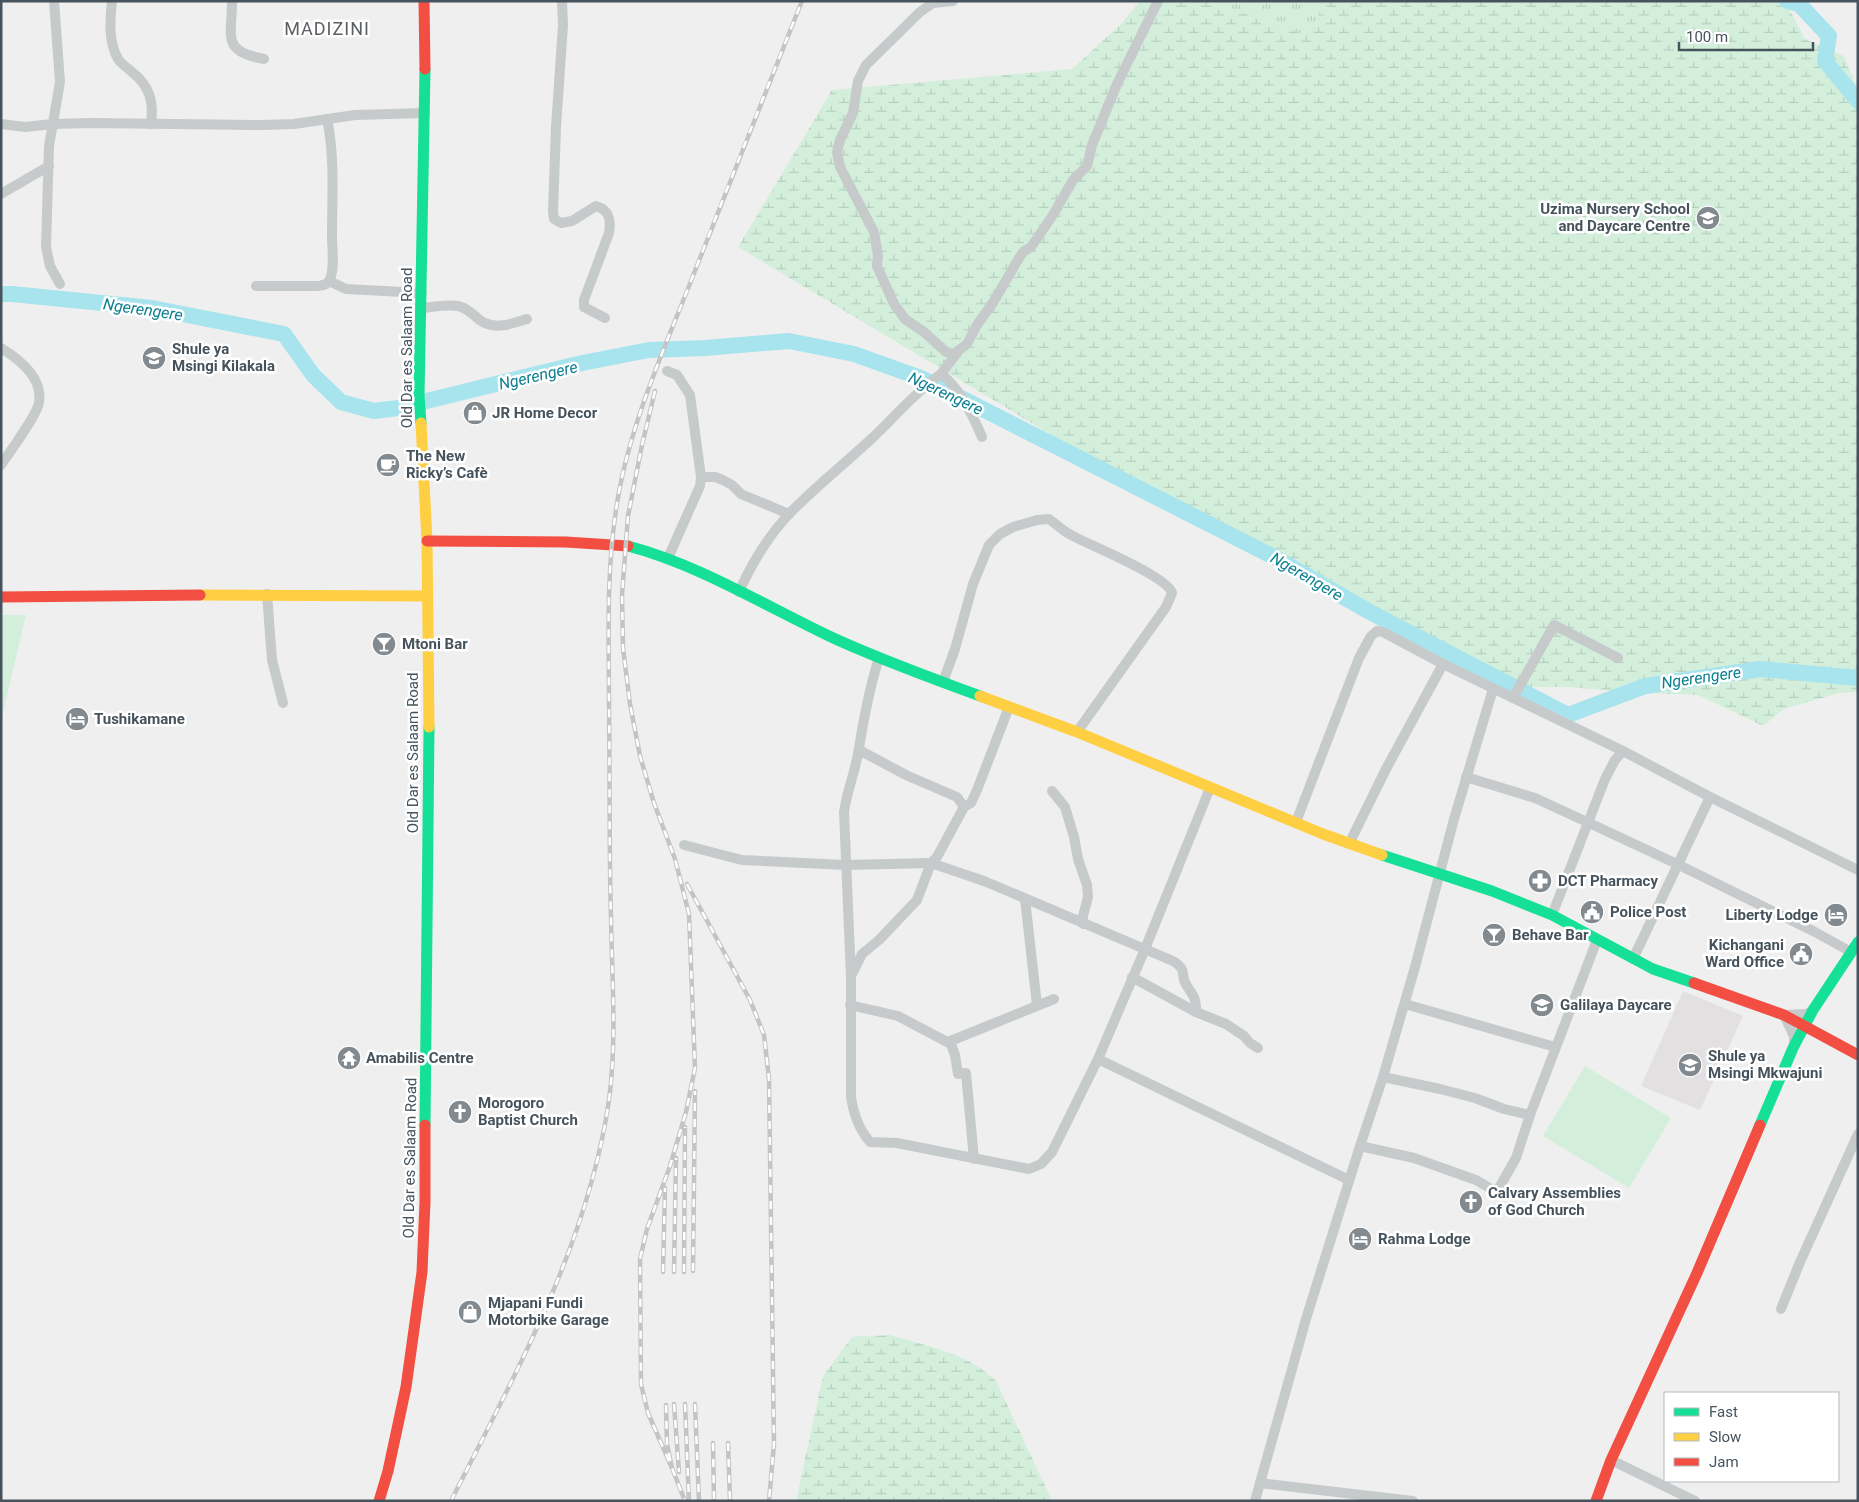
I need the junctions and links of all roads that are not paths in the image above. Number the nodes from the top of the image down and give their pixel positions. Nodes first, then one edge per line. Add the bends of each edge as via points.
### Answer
1 (112, 1) edge
2 (232, 1) edge
3 (424, 1) edge
4 (562, 1) edge
5 (954, 1) edge
6 (1158, 1) edge
7 (51, 3) edge
8 (264, 59) dead end
9 (425, 113) junction
10 (327, 119) junction
11 (1, 124) edge
12 (52, 124) junction
13 (151, 124) junction
14 (48, 166) junction
15 (31, 177) junction
16 (49, 188) junction
17 (1, 194) edge
18 (329, 281) junction
19 (60, 284) dead end
20 (256, 286) dead end
21 (422, 293) junction
22 (422, 308) junction
23 (605, 318) dead end
24 (527, 319) dead end
25 (1, 348) edge
26 (957, 353) junction
27 (667, 371) dead end
28 (941, 374) junction
29 (982, 437) dead end
30 (1, 465) edge
31 (701, 477) junction
32 (789, 514) junction
33 (427, 541) junction
34 (668, 558) junction
35 (739, 592) junction
36 (268, 594) junction
37 (427, 596) junction
38 (1, 597) edge
39 (880, 658) junction
40 (1618, 658) dead end
41 (1443, 664) junction
42 (943, 682) junction
43 (1493, 689) junction
44 (1513, 698) junction
45 (283, 703) dead end
46 (1009, 707) junction
47 (1077, 732) junction
48 (859, 750) junction
49 (1623, 751) junction
50 (1466, 777) junction
51 (1210, 788) junction
52 (1052, 791) dead end
53 (1710, 797) junction
54 (964, 806) junction
55 (1296, 822) junction
56 (1587, 822) junction
57 (1349, 844) junction
58 (684, 846) dead end
59 (932, 863) junction
60 (1677, 864) junction
61 (846, 865) junction
62 (1858, 870) edge
63 (1440, 873) junction
64 (1025, 899) junction
65 (1552, 915) junction
66 (1084, 924) junction
67 (1597, 940) junction
68 (1858, 942) edge
69 (1145, 949) junction
70 (1851, 952) junction
71 (1633, 959) junction
72 (851, 977) junction
73 (1132, 977) junction
74 (1054, 999) dead end
75 (1405, 1004) junction
76 (850, 1005) junction
77 (1037, 1005) junction
78 (1813, 1010) junction
79 (1196, 1012) junction
80 (1784, 1015) junction
81 (1804, 1026) junction
82 (948, 1042) junction
83 (1258, 1048) dead end
84 (1555, 1048) junction
85 (1794, 1048) junction
86 (1858, 1055) edge
87 (1098, 1059) junction
88 (1384, 1077) junction
89 (1530, 1115) junction
90 (1858, 1134) edge
91 (1360, 1146) junction
92 (974, 1158) junction
93 (1349, 1180) junction
94 (1782, 1309) dead end
95 (1611, 1460) junction
96 (1260, 1483) junction
97 (379, 1501) edge
98 (1255, 1501) edge
99 (1413, 1501) edge
100 (1596, 1501) edge
101 (1695, 1501) edge

1 - 13 street via 110,22 115,53 146,86 151,101
2 - 8 street via 231,43 249,56
3 - 9 street, Old Dar es Salaam Road
4 - 23 street via 552,211 554,219 561,223 572,221 596,206 607,213 611,222 609,234 584,300 584,307
5 - 26 street via 933,3 920,12 866,64 858,81 853,113 837,152 840,167 874,232 877,266 894,304 905,319 944,350
6 - 26 street via 1117,84 1092,145 1087,166 1073,180 1031,247 1023,252 967,344
7 - 12 street via 60,82
9 - 10 street
9 - 21 street, Old Dar es Salaam Road
10 - 13 street via 280,125
10 - 18 street via 332,181
11 - 12 street via 26,127
12 - 13 street
12 - 14 street
14 - 15 street
14 - 16 street
15 - 16 street
15 - 17 street
16 - 19 street via 46,247 50,266
18 - 20 street via 318,286
18 - 21 street via 346,288
21 - 22 street, Old Dar es Salaam Road
22 - 24 street via 458,306 494,325 509,325
22 - 33 street, Old Dar es Salaam Road via 419,396
25 - 30 street via 34,376 39,402
26 - 28 street
27 - 31 street via 677,375 690,395
28 - 29 street via 968,406
28 - 32 street via 924,385
31 - 32 street via 715,477 732,484 741,494
31 - 34 street
32 - 35 street via 764,546
33 - 34 street via 625,545
33 - 37 street, Old Dar es Salaam Road
34 - 35 street
35 - 39 street
36 - 37 street
36 - 38 street
36 - 45 street via 272,660
37 - 97 street, Old Dar es Salaam Road via 426,1202 423,1255 406,1387
39 - 42 street
39 - 48 street via 870,687
40 - 44 street via 1554,625
41 - 43 street
41 - 55 street via 1383,632 1377,631 1371,636 1359,658
41 - 57 street
42 - 46 street
42 - 47 street via 972,584 989,545 1012,527 1048,519 1069,534 1167,585 1172,593 1166,607
43 - 44 street
43 - 50 street
44 - 49 street
46 - 47 street
46 - 54 street via 979,787 971,804
47 - 51 street
48 - 54 street via 957,797
48 - 61 street via 844,812
49 - 53 street
49 - 56 street via 1605,779
50 - 56 street via 1535,798
50 - 63 street
51 - 55 street
51 - 69 street
52 - 66 street via 1065,807 1087,885
53 - 60 street
53 - 62 street
54 - 59 street
55 - 57 street
56 - 60 street
56 - 65 street
57 - 63 street
58 - 61 street via 742,860
59 - 61 street
59 - 64 street
59 - 72 street via 917,900 862,954
60 - 70 street
60 - 71 street
61 - 72 street
63 - 65 street
63 - 75 street
64 - 66 street
64 - 77 street
65 - 67 street
66 - 69 street
67 - 71 street
67 - 84 street
68 - 70 street
69 - 73 street
69 - 79 street via 1181,966 1185,984 1195,998
70 - 78 street
71 - 80 street via 1689,983
72 - 76 street
73 - 79 street
73 - 87 street
74 - 77 street
75 - 84 street
75 - 88 street
76 - 82 street via 898,1016
76 - 92 street via 852,1106 856,1122 870,1142 897,1143
77 - 82 street
78 - 80 street via 1806,1014
78 - 81 street
79 - 83 street via 1226,1024
80 - 81 street
80 - 85 street via 1794,1036
81 - 85 street
81 - 86 street
82 - 92 street via 955,1055 958,1074 966,1073
84 - 89 street
85 - 95 street
87 - 92 street via 1052,1152 1041,1164 1029,1169
87 - 93 street
88 - 89 street via 1475,1098
88 - 91 street
89 - 91 street via 1511,1169 1497,1190 1414,1158
90 - 94 street
91 - 93 street
93 - 96 street via 1291,1368
95 - 100 street
95 - 101 street
96 - 98 street
96 - 99 street

